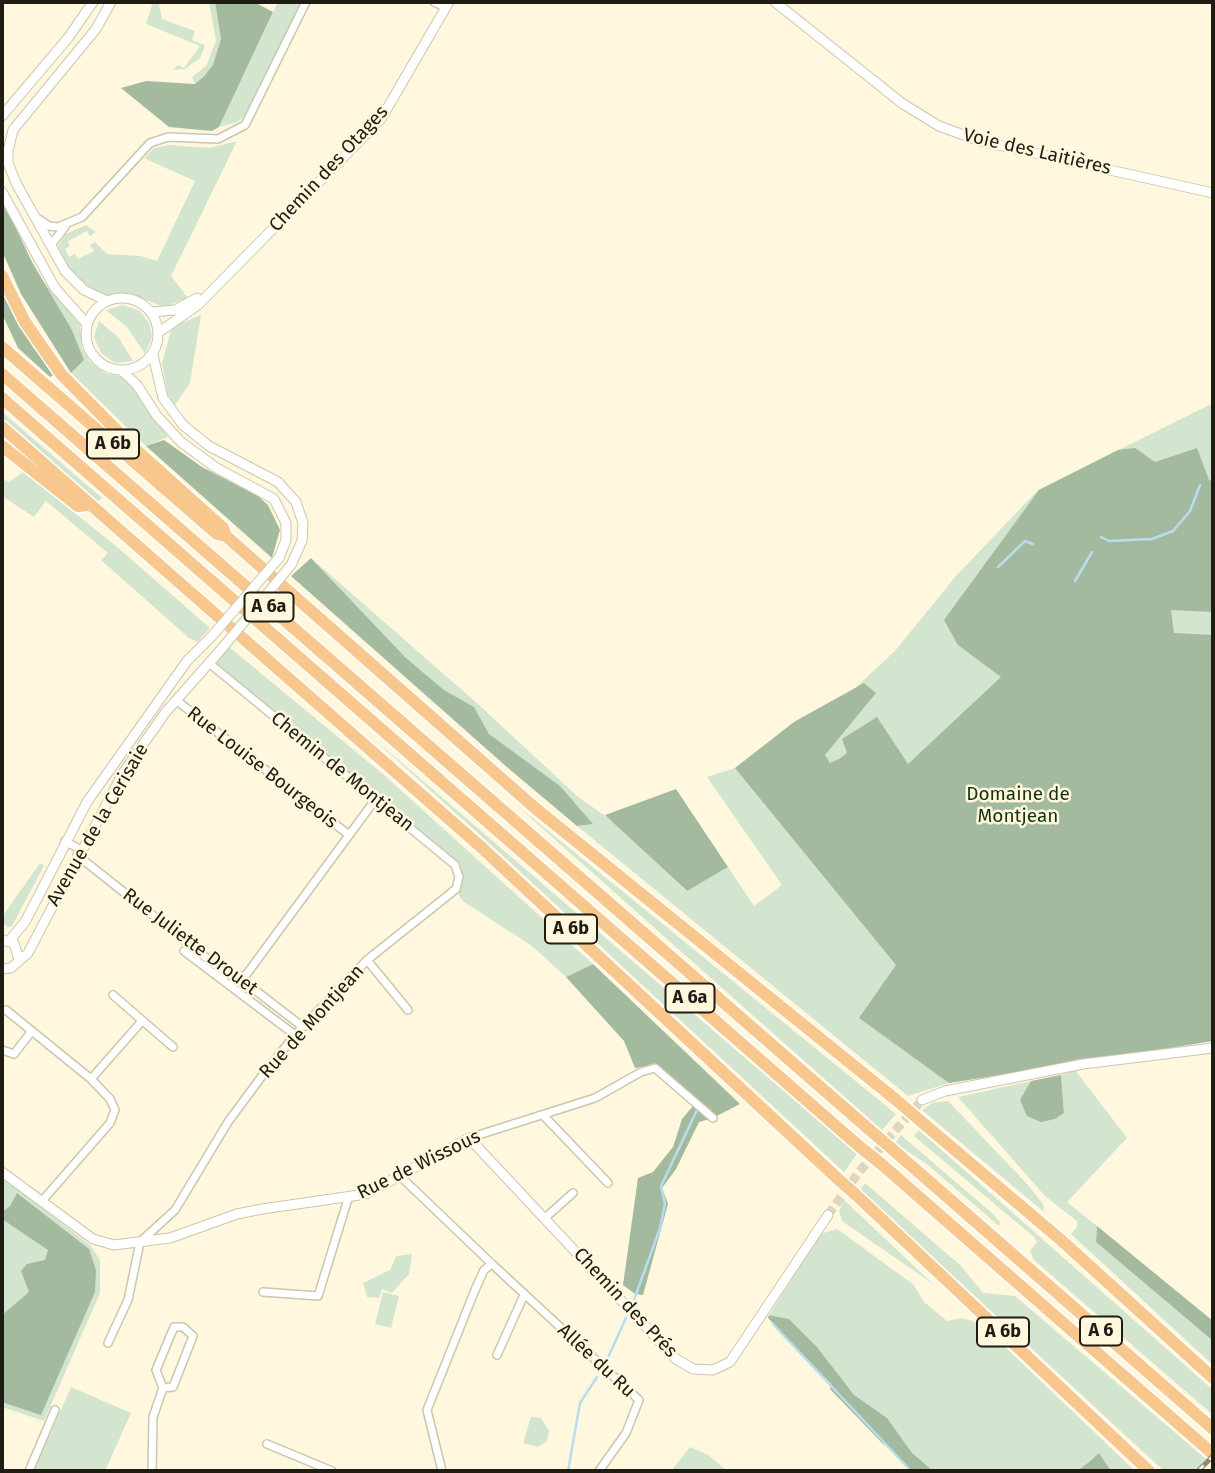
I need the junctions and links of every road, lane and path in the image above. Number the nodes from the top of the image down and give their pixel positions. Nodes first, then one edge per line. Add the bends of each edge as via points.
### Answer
1 (93, 2) edge
2 (111, 2) edge
3 (306, 2) edge
4 (434, 2) edge
5 (775, 2) edge
6 (447, 4) edge
7 (2, 116) edge
8 (2, 192) edge
9 (1213, 193) edge
10 (37, 218) junction
11 (66, 226) junction
12 (51, 245) junction
13 (2, 276) edge
14 (213, 288) junction
15 (107, 301) junction
16 (152, 312) junction
17 (87, 324) junction
18 (159, 332) junction
19 (2, 347) edge
20 (153, 355) junction
21 (121, 370) junction
22 (2, 374) edge
23 (2, 398) edge
24 (2, 427) edge
25 (2, 446) edge
26 (88, 505) junction
27 (226, 536) junction
28 (209, 663) junction
29 (176, 700) junction
30 (375, 800) junction
31 (349, 835) junction
32 (65, 841) junction
33 (79, 853) junction
34 (456, 889) joint
35 (5, 940) edge
36 (184, 951) dead end
37 (19, 960) junction
38 (367, 960) junction
39 (2, 969) edge
40 (238, 977) junction
41 (113, 995) dead end
42 (6, 1010) dead end
43 (408, 1010) dead end
44 (142, 1021) junction
45 (303, 1027) junction
46 (31, 1032) junction
47 (296, 1035) junction
48 (173, 1047) dead end
49 (1213, 1048) edge
50 (2, 1051) edge
51 (91, 1079) junction
52 (922, 1100) tunnel mouth
53 (542, 1115) junction
54 (713, 1118) dead end
55 (470, 1138) junction
56 (2, 1172) edge
57 (401, 1177) junction
58 (608, 1183) dead end
59 (573, 1193) dead end
60 (348, 1199) junction
61 (42, 1201) junction
62 (828, 1215) tunnel mouth
63 (545, 1218) junction
64 (989, 1233) joint
65 (140, 1242) junction
66 (492, 1264) junction
67 (263, 1292) dead end
68 (524, 1295) junction
69 (1044, 1306) joint
70 (108, 1343) dead end
71 (497, 1355) dead end
72 (1213, 1378) edge
73 (163, 1388) junction
74 (55, 1410) dead end
75 (1213, 1429) edge
76 (267, 1444) dead end
77 (1213, 1454) edge
78 (29, 1471) edge
79 (152, 1471) edge
80 (332, 1471) edge
81 (442, 1471) edge
82 (599, 1471) edge
83 (1149, 1471) edge

1 - 7 street
2 - 10 street via 96,29 22,118 9,141 11,172
3 - 11 street via 245,125 218,139 168,137 150,142 97,204
4 - 6 street
5 - 9 street, Voie des Laitières via 903,104 939,126 980,141
6 - 14 street, Chemin des Otages via 381,119
8 - 17 street via 55,288
10 - 11 street via 49,226
10 - 12 street
11 - 12 street
12 - 15 street via 73,281
13 - 27 highway via 25,322 61,374 223,528
14 - 16 street, Chemin des Otages via 175,310
14 - 18 street, Chemin des Otages via 198,305
15 - 16 street via 134,300
15 - 17 street
16 - 18 street
17 - 21 street via 87,342 96,359
18 - 20 street
19 - 27 highway, A 6b via 217,534
20 - 21 street via 136,367
20 - 28 street, Avenue de la Cerisaie, bridge via 160,391 183,425 209,446 278,482 296,502 303,523 302,541 291,565
21 - 32 street, Avenue de la Cerisaie, bridge via 181,442 215,467 268,494 279,505 287,532 279,558 191,656 127,743
22 - 64 highway, A 6a, bridge
23 - 69 highway, A 6a, bridge
24 - 26 highway, A 6b
25 - 26 highway via 78,506
26 - 83 highway, A 6b, bridge via 481,847
27 - 72 highway, A 6b, bridge via 535,808 895,1099
28 - 29 street, Avenue de la Cerisaie
28 - 30 street, Chemin de Montjean
29 - 31 street, Rue Louise Bourgeois
29 - 33 street, Avenue de la Cerisaie via 123,773
30 - 31 street
30 - 34 street, Chemin de Montjean via 455,865
31 - 40 street via 246,975
32 - 33 street, Rue Juliette Drouet
32 - 35 street, Avenue de la Cerisaie via 25,922
33 - 37 street, Avenue de la Cerisaie via 28,953
33 - 40 street, Rue Juliette Drouet via 224,972
34 - 38 street, Rue de Montjean
35 - 37 street via 18,948
36 - 47 street
37 - 39 street
38 - 43 street
38 - 45 street, Rue de Montjean
40 - 45 street, Rue Juliette Drouet
41 - 44 street
42 - 46 street
44 - 48 street
44 - 51 street
45 - 47 street, Rue de Montjean
46 - 50 street via 14,1054
46 - 51 street
47 - 65 street, Rue de Montjean via 228,1122 176,1210
49 - 52 street via 1069,1067 946,1091
51 - 61 street via 114,1104 114,1117
53 - 54 street, Rue de Wissous via 595,1098 655,1068
53 - 55 street, Rue de Wissous
53 - 58 street
55 - 57 street, Rue de Wissous
55 - 63 street, Chemin des Prés
56 - 61 street, Rue de Wissous
57 - 60 street, Rue de Wissous
57 - 66 street, Allée du Ru
59 - 63 street
60 - 65 street, Rue de Wissous via 237,1214 170,1238
60 - 67 street via 318,1296
61 - 65 street, Rue de Wissous via 99,1242
62 - 63 street, Chemin des Prés via 730,1362 713,1370 693,1369 676,1359
64 - 75 highway, A 6
65 - 70 street via 128,1300
66 - 68 street, Allée du Ru
66 - 81 street via 475,1290 427,1410
68 - 71 street
68 - 82 street, Allée du Ru via 639,1400 626,1433
69 - 77 highway, A 6
73 - 73 street via 156,1370 174,1327 183,1327 193,1336 173,1387
73 - 79 street via 153,1417
74 - 78 street
76 - 80 street

